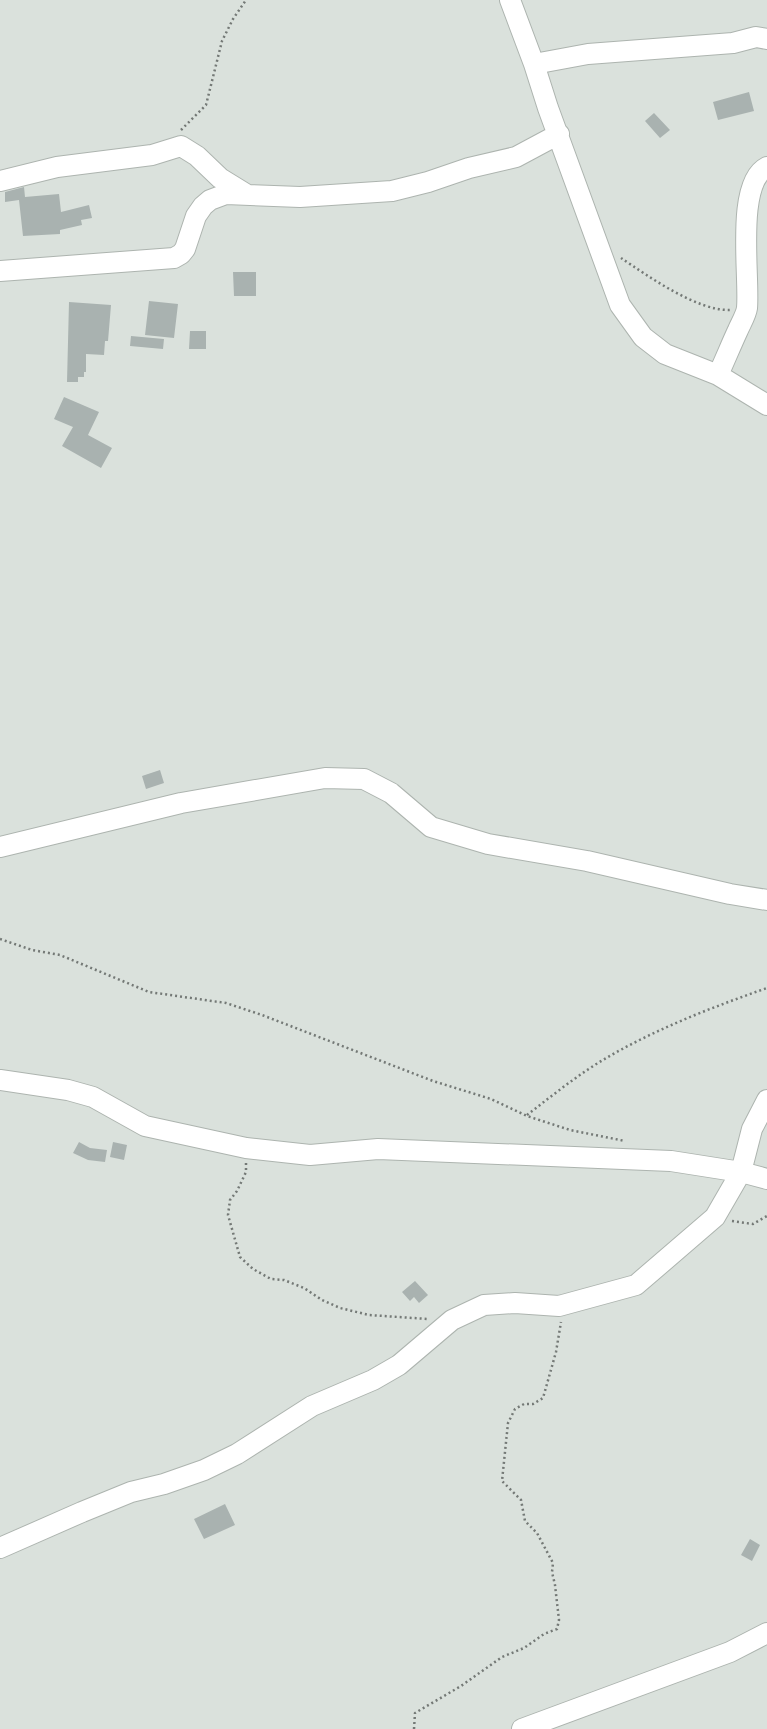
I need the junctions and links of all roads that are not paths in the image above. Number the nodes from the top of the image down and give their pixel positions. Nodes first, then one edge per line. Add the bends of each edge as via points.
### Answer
1 (510, 0) edge
2 (767, 39) edge
3 (534, 64) junction
4 (558, 134) junction
5 (767, 167) edge
6 (0, 182) edge
7 (246, 194) junction
8 (0, 271) edge
9 (718, 375) junction
10 (767, 405) edge
11 (0, 847) edge
12 (767, 900) edge
13 (0, 1080) edge
14 (767, 1100) edge
15 (741, 1172) junction
16 (767, 1179) edge
17 (0, 1548) edge
18 (767, 1633) edge
19 (522, 1729) edge

1 - 3 street
2 - 3 street via 588,54
3 - 4 street
4 - 7 street via 516,157 469,168 392,192 300,197
4 - 9 street via 620,305 643,337 665,354
5 - 9 street via 762,170 752,186 746,250 747,309
6 - 7 street via 57,167 152,156 181,146 197,156 220,178
7 - 8 street via 226,194 210,200 196,216 185,249 174,258
9 - 10 street
11 - 12 street via 181,803 324,778 364,779 390,793 431,827 488,844 587,861
13 - 15 street via 68,1090 93,1097 145,1126 246,1148 310,1155 378,1149 671,1161
14 - 15 street via 752,1129
15 - 16 street
15 - 17 street via 715,1217 636,1285 559,1306 515,1303 484,1305 452,1320 399,1365 373,1380 312,1406 237,1454 204,1470 103,1503
18 - 19 street via 730,1652

